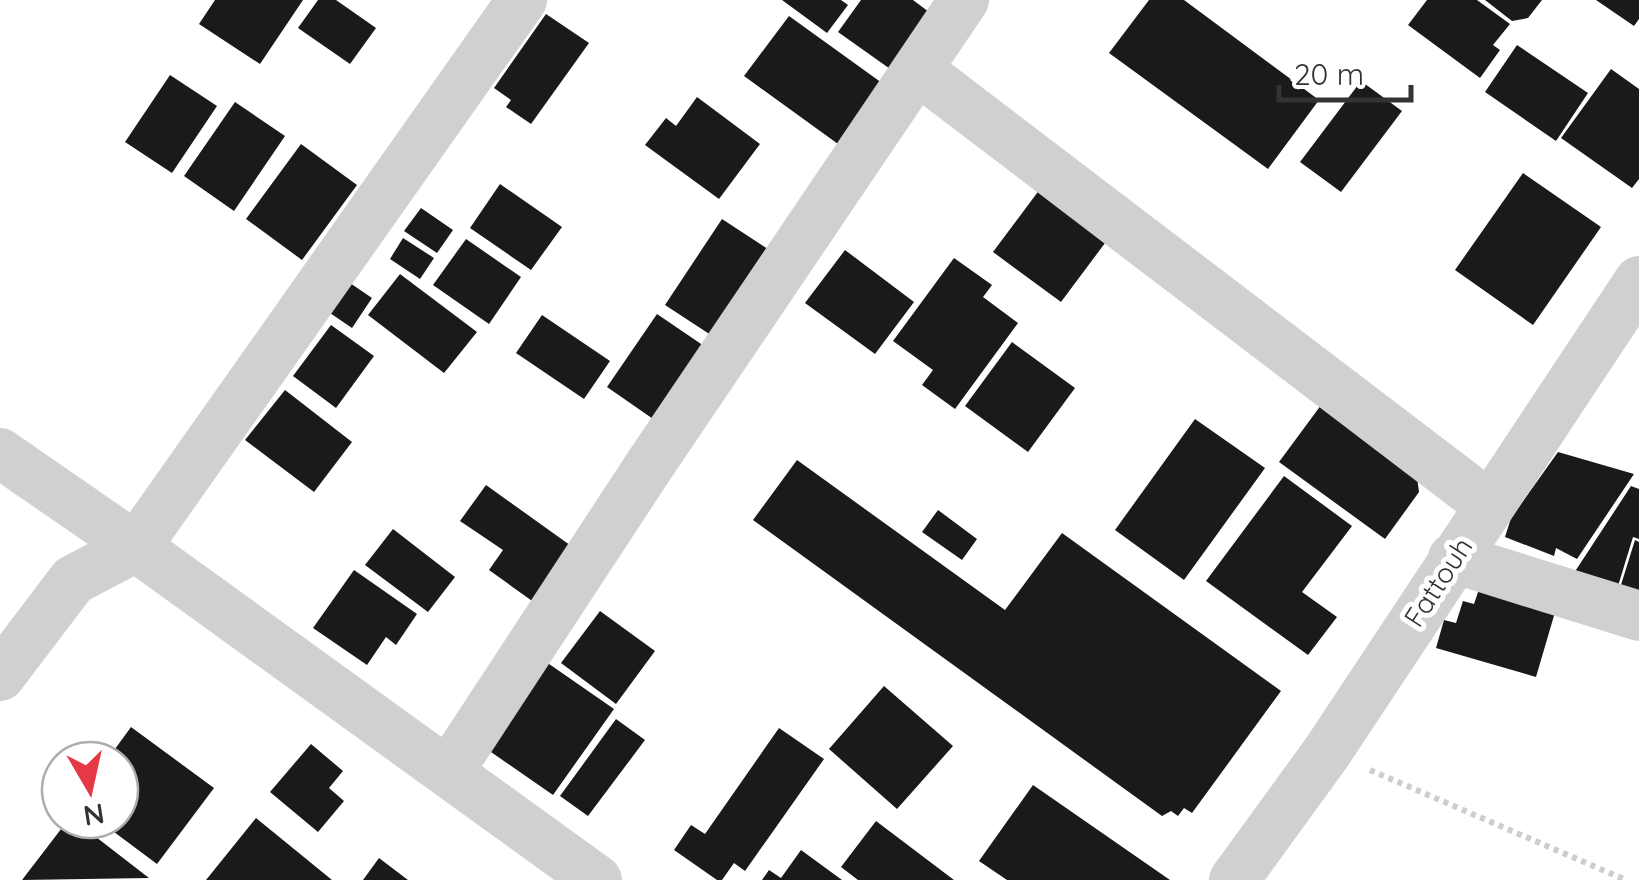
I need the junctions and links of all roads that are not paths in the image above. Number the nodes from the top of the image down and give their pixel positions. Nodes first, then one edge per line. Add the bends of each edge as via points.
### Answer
1 (522, 0) edge
2 (964, 0) edge
3 (918, 70) junction
4 (1639, 281) edge
5 (0, 453) edge
6 (1489, 504) junction
7 (136, 546) junction
8 (1453, 558) junction
9 (1639, 616) edge
10 (0, 676) edge
11 (449, 770) junction
12 (597, 880) edge
13 (1234, 880) edge

1 - 7 street
2 - 3 street
3 - 6 street
3 - 11 street
4 - 6 street, Fattouh
5 - 7 street
6 - 8 street, Fattouh
7 - 10 street via 74,580
7 - 11 street
8 - 9 street
8 - 13 street, Fattouh via 1328,752
11 - 12 street

